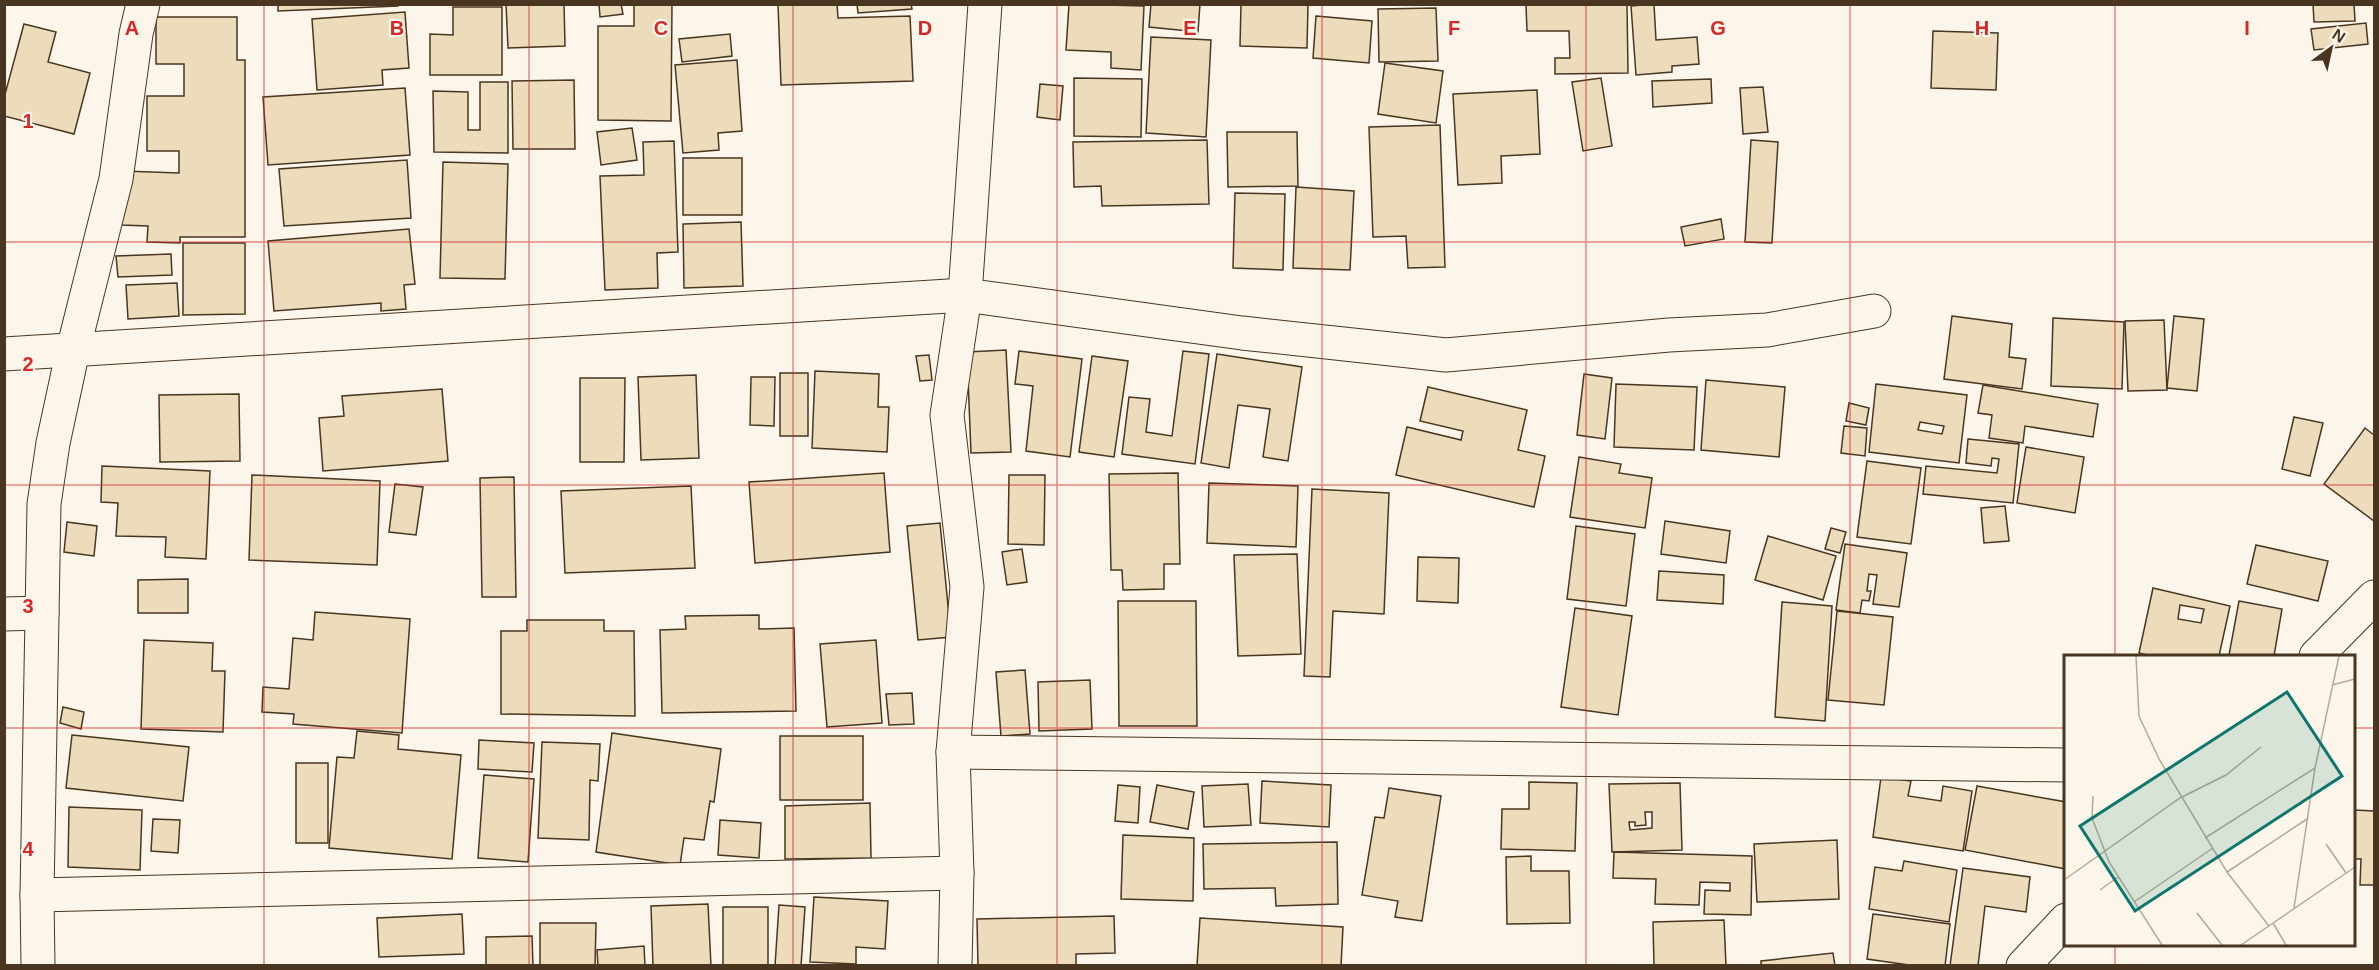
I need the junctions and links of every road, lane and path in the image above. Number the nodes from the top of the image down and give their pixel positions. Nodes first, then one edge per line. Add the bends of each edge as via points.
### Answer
1 (143, 4) edge
2 (985, 4) edge
3 (965, 295) junction
4 (1874, 311) dead end
5 (73, 350) junction
6 (4, 354) edge
7 (2374, 597) edge
8 (42, 613) junction
9 (4, 614) edge
10 (2318, 655) edge
11 (953, 752) junction
12 (2064, 765) edge
13 (957, 873) junction
14 (37, 895) junction
15 (2064, 922) edge
16 (38, 966) edge
17 (955, 966) edge
18 (2023, 966) edge

1 - 5 street via 116,179
2 - 3 street
3 - 4 street via 1242,333 1446,355 1767,330
3 - 5 street
3 - 11 street via 947,415 967,587
5 - 6 street
5 - 8 street via 44,504
7 - 10 street
8 - 9 street
8 - 14 street
11 - 12 street
11 - 13 street
13 - 14 street
13 - 17 street
14 - 16 street
15 - 18 street

